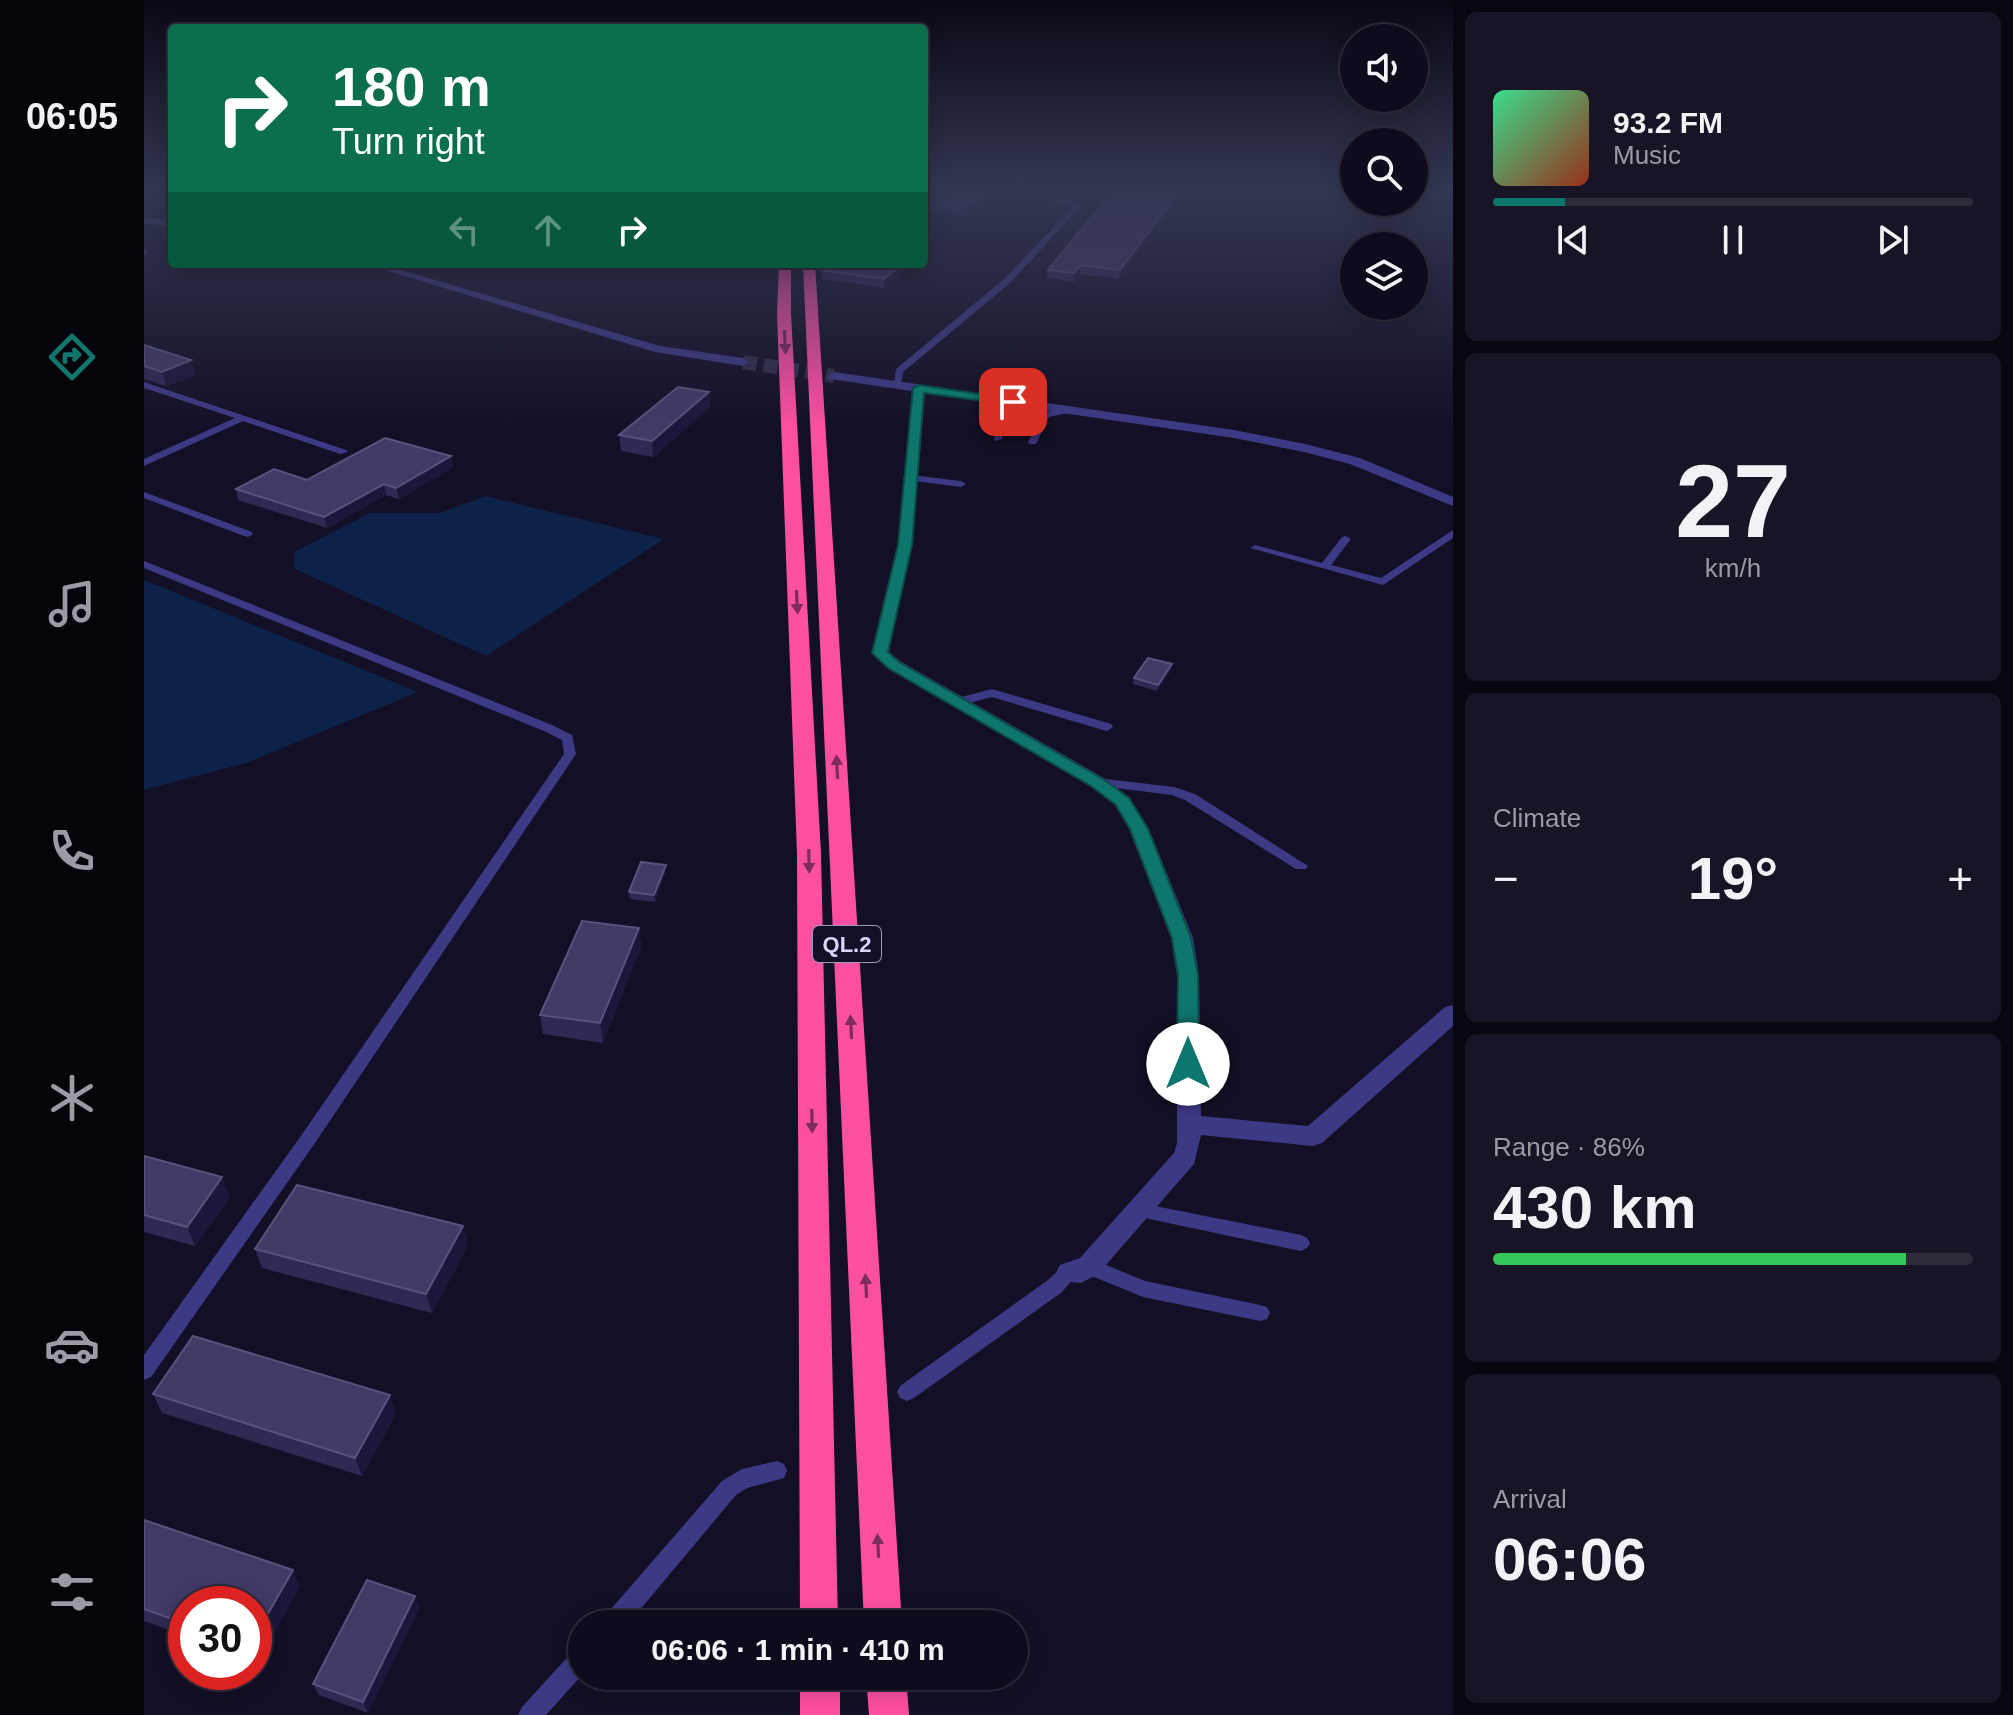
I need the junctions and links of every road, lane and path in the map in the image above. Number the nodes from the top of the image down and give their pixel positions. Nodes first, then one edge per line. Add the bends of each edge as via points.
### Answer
1 (391, 270) edge
2 (785, 270) edge
3 (809, 270) edge
4 (1017, 270) edge
5 (743, 362) tunnel mouth
6 (834, 376) tunnel mouth
7 (897, 384) junction
8 (144, 385) edge
9 (919, 388) junction
10 (159, 390) junction
11 (144, 396) edge
12 (1013, 402) junction
13 (1070, 410) junction
14 (243, 418) junction
15 (997, 439) dead end
16 (1033, 442) dead end
17 (343, 452) dead end
18 (144, 463) edge
19 (911, 478) junction
20 (961, 484) dead end
21 (144, 495) edge
22 (1453, 502) edge
23 (1453, 533) edge
24 (248, 534) dead end
25 (1346, 539) dead end
26 (1255, 548) dead end
27 (144, 564) edge
28 (1324, 567) junction
29 (958, 702) junction
30 (1107, 727) dead end
31 (1097, 782) junction
32 (1301, 866) dead end
33 (1453, 1013) edge
34 (1188, 1124) junction
35 (1140, 1210) junction
36 (1301, 1243) dead end
37 (1089, 1266) junction
38 (1069, 1273) joint
39 (1260, 1313) dead end
40 (144, 1371) edge
41 (907, 1392) dead end
42 (777, 1471) dead end
43 (625, 1610) edge
44 (819, 1610) edge
45 (882, 1610) edge
46 (568, 1673) edge
47 (820, 1690) edge
48 (887, 1690) edge
49 (530, 1715) edge
50 (820, 1715) edge
51 (889, 1715) edge

1 - 5 street via 659,349
2 -> 44 highway, QL.2 via 809,854
45 -> 3 highway, QL.2
4 - 7 lane via 899,371
6 - 7 street
7 - 9 street
8 - 10 lane
9 - 12 street
9 - 19 street
10 - 11 lane
10 - 14 lane
12 - 13 street
12 - 15 lane via 1003,413
13 - 16 lane via 1045,415
13 - 22 street via 1330,454
14 - 17 lane
14 - 18 lane
19 - 20 lane
19 - 29 street via 905,545 880,653
21 - 24 lane
23 - 28 lane via 1383,582
25 - 28 lane
26 - 28 lane
27 - 40 lane via 548,728 568,738 570,754
29 - 30 lane via 992,693
29 - 31 street
31 - 32 lane via 1190,797
31 - 34 street via 1122,801 1139,829 1182,938 1188,975
33 - 34 street via 1313,1136
34 - 35 street via 1185,1157
35 - 36 lane
35 - 37 street
37 - 38 street
37 - 39 lane via 1143,1289
38 - 41 lane
42 - 43 lane via 742,1479 729,1488
46 - 49 lane
47 - 50 highway
48 - 51 highway

